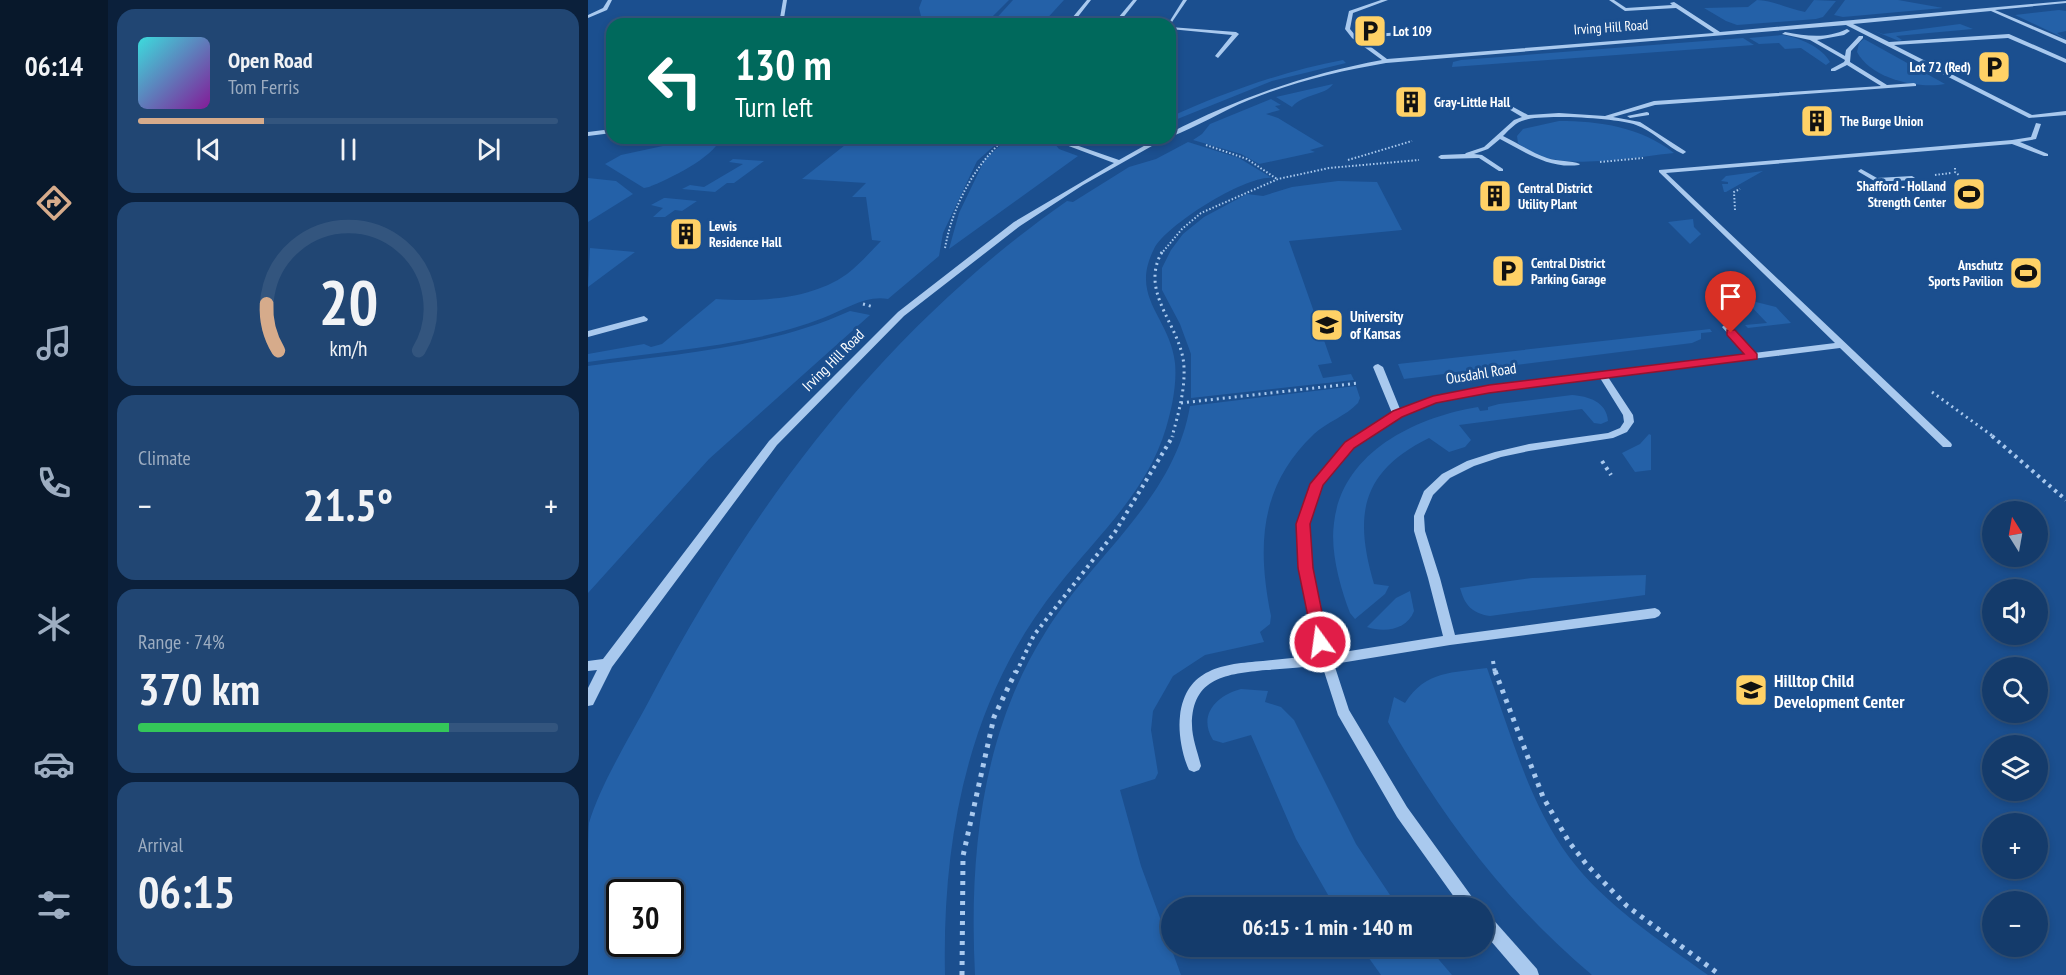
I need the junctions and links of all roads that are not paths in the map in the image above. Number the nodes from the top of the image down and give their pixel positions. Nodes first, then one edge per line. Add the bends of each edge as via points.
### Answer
1 (610, 0) edge
2 (785, 0) edge
3 (1089, 0) edge
4 (1135, 0) edge
5 (1185, 0) edge
6 (1386, 0) edge
7 (1611, 0) edge
8 (1668, 0) edge
9 (2004, 0) edge
10 (2065, 2) edge
11 (1678, 6) junction
12 (2020, 6) junction
13 (1990, 10) junction
14 (588, 17) edge
15 (782, 18) edge
16 (1074, 18) edge
17 (1120, 18) edge
18 (1175, 18) edge
19 (1847, 23) junction
20 (1176, 27) edge
21 (1847, 30) dead end
22 (1402, 33) dead end
23 (1720, 34) junction
24 (1785, 34) dead end
25 (1354, 37) junction
26 (1861, 37) dead end
27 (1812, 39) junction
28 (2066, 42) edge
29 (1889, 44) junction
30 (1218, 56) dead end
31 (1386, 61) junction
32 (1847, 61) junction
33 (2066, 61) edge
34 (1833, 70) dead end
35 (1914, 85) dead end
36 (1887, 87) junction
37 (1717, 91) dead end
38 (1726, 98) junction
39 (1504, 104) dead end
40 (2066, 113) edge
41 (1647, 114) dead end
42 (1628, 115) junction
43 (1527, 117) junction
44 (1605, 118) junction
45 (1638, 123) junction
46 (2038, 124) dead end
47 (606, 131) edge
48 (1176, 132) edge
49 (588, 134) edge
50 (1501, 137) junction
51 (2012, 142) junction
52 (1068, 144) edge
53 (1152, 144) edge
54 (1488, 147) junction
55 (1683, 152) road end
56 (1468, 154) junction
57 (2046, 155) dead end
58 (1841, 156) junction
59 (1441, 157) road end
60 (1807, 159) junction
61 (1490, 160) junction
62 (1119, 162) junction
63 (1577, 164) road end
64 (1852, 165) dead end
65 (1781, 169) road end
66 (1501, 170) dead end
67 (1860, 171) dead end
68 (1912, 178) dead end
69 (644, 319) dead end
70 (1726, 327) dead end
71 (588, 334) edge
72 (1841, 345) junction
73 (1753, 357) junction
74 (1378, 367) dead end
75 (1603, 376) junction
76 (1397, 414) junction
77 (1947, 445) dead end
78 (1655, 613) dead end
79 (1450, 640) junction
80 (1325, 660) junction
81 (607, 664) junction
82 (588, 666) edge
83 (588, 701) edge
84 (1194, 766) dead end
85 (1464, 897) edge
86 (1494, 933) edge
87 (1531, 975) edge

1 - 14 street via 605,9
2 - 15 street
3 - 16 street
4 - 17 street
5 - 18 street
6 - 25 street via 1351,12 1347,29
7 - 11 street via 1625,10
8 - 11 street
9 - 12 street
10 - 12 street, Irving Hill Road
11 - 23 street
12 - 13 street, Irving Hill Road
13 - 19 street, Irving Hill Road
13 - 28 street
19 - 23 street, Irving Hill Road
19 - 29 street
20 - 30 street via 1236,34
21 - 27 street
22 - 25 street
23 - 31 street, Irving Hill Road
24 - 27 street
25 - 31 street
26 - 32 street via 1848,51
27 - 32 street
29 - 33 street via 2009,36
29 - 40 street via 2031,117
31 - 48 street, Irving Hill Road via 1283,84
32 - 34 street
32 - 36 street
35 - 36 street
36 - 38 street
37 - 38 street
38 - 42 street via 1654,104
39 - 43 street
41 - 42 street
42 - 44 street
42 - 45 street
43 - 44 street
43 - 50 street via 1516,121
44 - 45 street
45 - 55 street
46 - 51 street via 2034,138
47 - 49 street
50 - 54 street
50 - 63 street via 1536,158
51 - 57 street
51 - 58 street
52 - 62 street
53 - 62 street, Irving Hill Road
54 - 56 street
54 - 61 street
56 - 59 street
56 - 61 street
58 - 60 street
58 - 64 street
60 - 65 street
60 - 72 street via 1661,171
61 - 66 street
62 - 81 street, Irving Hill Road via 1017,224 901,314 773,443
67 - 68 street via 1876,180
69 - 71 street
70 - 73 street
72 - 73 street, Ousdahl Road
72 - 77 street
73 - 75 street, Ousdahl Road
74 - 76 street
75 - 76 street, Ousdahl Road via 1444,397
75 - 79 street via 1626,412 1629,422 1624,430 1610,436 1484,457 1462,465 1434,487 1424,502 1419,517
76 - 80 street, Ousdahl Road via 1349,445 1317,484 1303,524 1305,568
78 - 79 street
79 - 80 street
80 - 84 street via 1237,668 1207,677 1193,692 1185,714
80 - 85 street, Ousdahl Road via 1343,711 1402,812
81 - 82 street
81 - 83 street, Irving Hill Road
86 - 87 street

